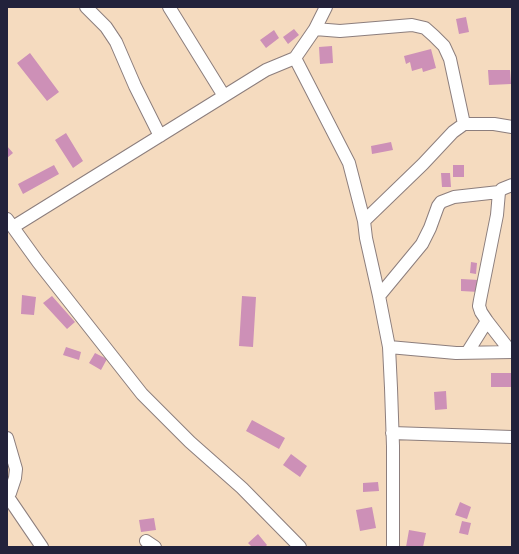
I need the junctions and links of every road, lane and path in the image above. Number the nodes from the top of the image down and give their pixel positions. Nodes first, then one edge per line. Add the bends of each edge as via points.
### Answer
1 (86, 7) edge
2 (169, 7) edge
3 (326, 7) edge
4 (315, 30) junction
5 (294, 58) junction
6 (224, 96) junction
7 (464, 124) junction
8 (512, 127) edge
9 (160, 136) junction
10 (512, 185) edge
11 (499, 192) junction
12 (364, 222) junction
13 (10, 223) edge
14 (379, 296) junction
15 (487, 321) junction
16 (389, 347) junction
17 (512, 352) edge
18 (466, 353) junction
19 (392, 432) junction
20 (512, 437) edge
21 (7, 438) edge
22 (7, 497) edge
23 (42, 547) edge
24 (300, 547) edge
25 (393, 547) edge

1 - 9 street via 106,27 116,42
2 - 6 street
3 - 4 street
4 - 5 street
4 - 7 street via 340,31 412,24 425,28 444,46 450,59
5 - 6 street via 266,70
5 - 12 street via 349,163
6 - 9 street
7 - 8 street
7 - 12 street
9 - 13 street
10 - 11 street
11 - 14 street via 454,197 441,202 422,244
11 - 15 street via 497,215 479,306
12 - 14 street
13 - 24 street via 142,394 190,442 242,488
14 - 16 street
15 - 17 street
15 - 18 street
16 - 18 street
16 - 19 street
17 - 18 street
19 - 20 street
19 - 25 street
21 - 22 street via 16,469
22 - 23 street

